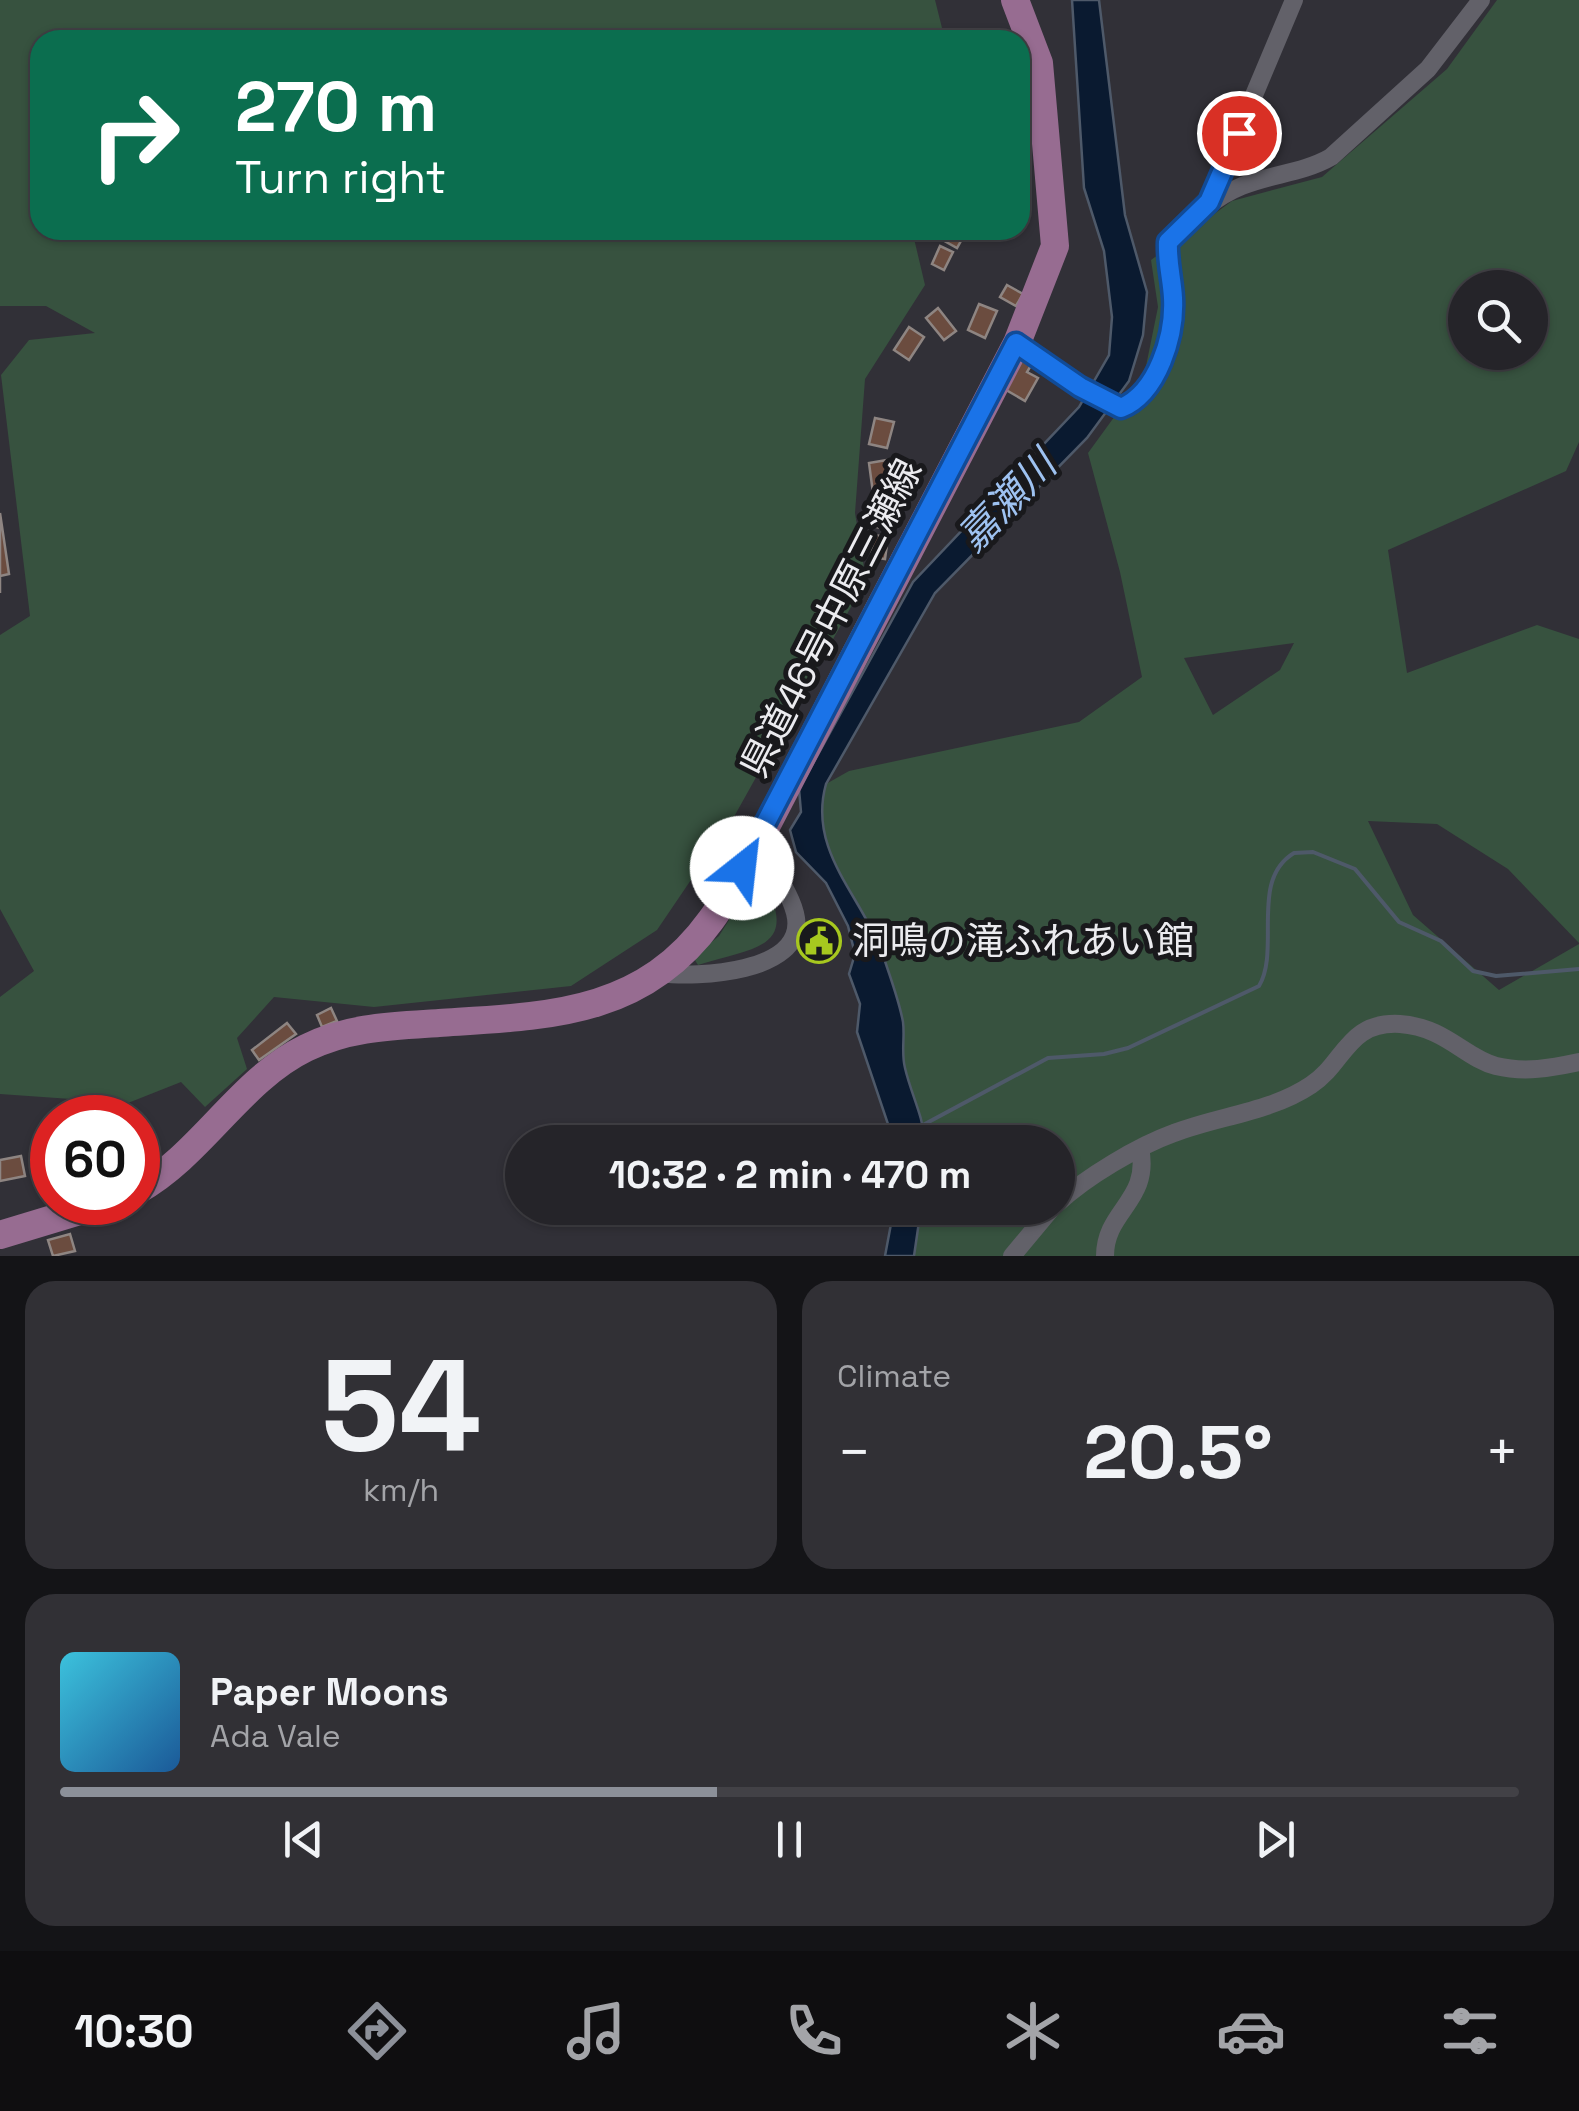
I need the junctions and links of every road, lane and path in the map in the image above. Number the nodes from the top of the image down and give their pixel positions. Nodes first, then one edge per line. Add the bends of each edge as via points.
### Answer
1 (1016, 0) edge
2 (1294, 0) edge
3 (1481, 0) edge
4 (1027, 30) edge
5 (1030, 38) edge
6 (1209, 202) junction
7 (1016, 343) junction
8 (758, 842) junction
9 (661, 974) junction
10 (1579, 1062) edge
11 (1140, 1148) junction
12 (160, 1174) edge
13 (1075, 1192) edge
14 (33, 1225) edge
15 (1038, 1225) edge
16 (0, 1235) edge
17 (1012, 1256) edge
18 (1106, 1256) edge

1 - 4 main road, 県道46号中原三瀬線
2 - 6 street
3 - 6 street via 1428,69 1331,157
5 - 7 main road, 県道46号中原三瀬線 via 1039,63 1055,246
6 - 7 street via 1168,242 1173,327 1136,402 1121,408
7 - 8 main road, 県道46号中原三瀬線
8 - 9 main road, 県道46号中原三瀬線 via 710,922
8 - 9 street via 791,902 797,922 790,942 748,968 694,978
9 - 12 main road, 県道46号中原三瀬線 via 612,1000 558,1016 341,1033 273,1070
10 - 11 street via 1542,1070 1493,1066 1446,1035 1399,1024 1346,1042 1312,1085
11 - 13 street
11 - 18 street via 1140,1188 1110,1228
14 - 16 main road
15 - 17 street

